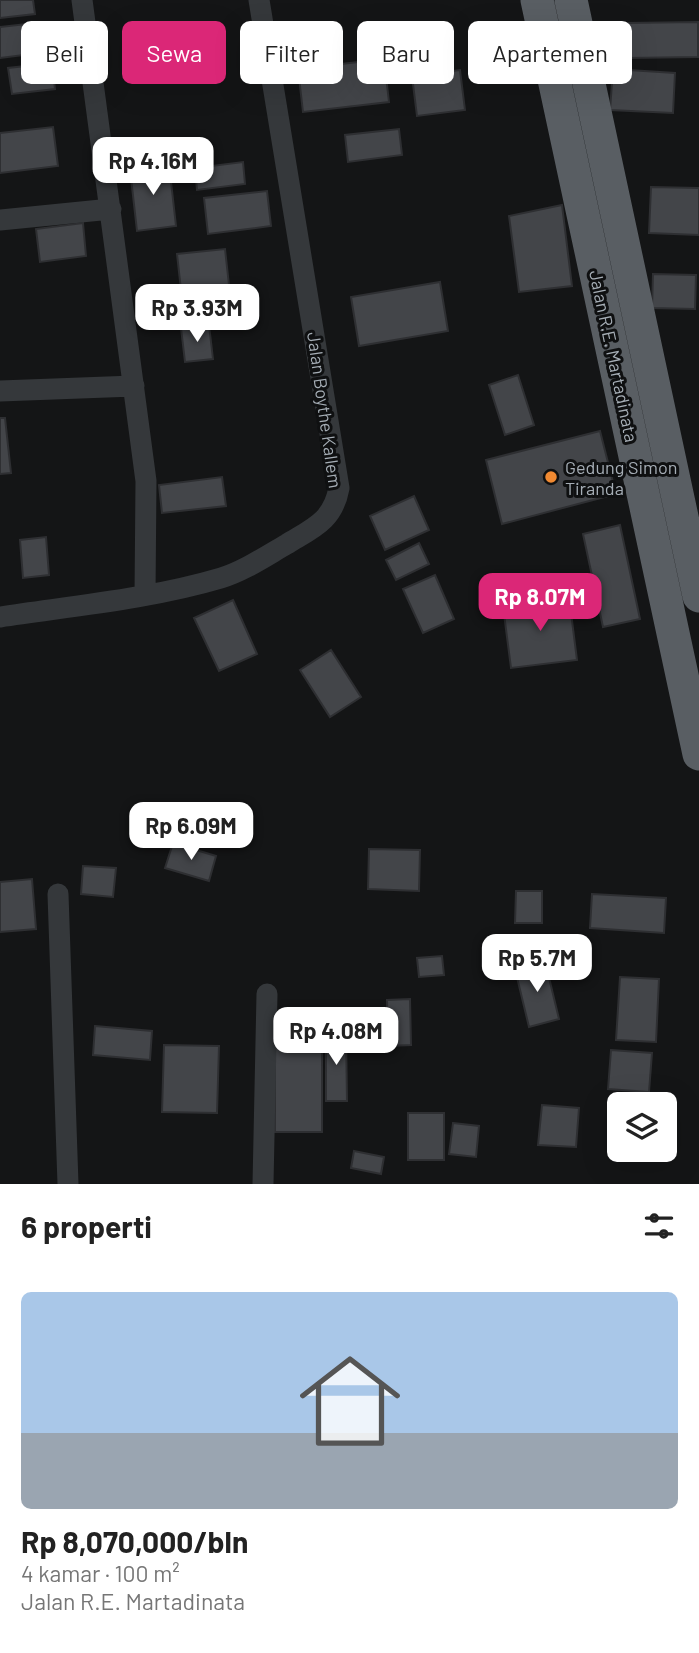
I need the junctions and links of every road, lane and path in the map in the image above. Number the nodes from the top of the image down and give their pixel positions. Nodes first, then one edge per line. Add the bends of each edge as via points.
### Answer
1 (82, 0) edge
2 (259, 0) edge
3 (572, 4) edge
4 (539, 7) edge
5 (111, 209) junction
6 (0, 220) edge
7 (134, 386) junction
8 (0, 391) edge
9 (145, 595) junction
10 (699, 596) edge
11 (0, 617) edge
12 (699, 754) edge
13 (58, 894) dead end
14 (267, 994) dead end
15 (68, 1184) edge
16 (263, 1184) edge

1 - 5 street
2 - 9 street, Jalan Boythe Kallem via 339,488 337,502 326,518 223,578
3 - 4 highway
3 - 10 highway, Jalan R.E. Martadinata
4 - 12 highway, Jalan R.E. Martadinata
5 - 6 street
5 - 7 street
7 - 8 street
7 - 9 street via 146,481
9 - 11 street, Jalan Boythe Kallem
13 - 15 street
14 - 16 street

